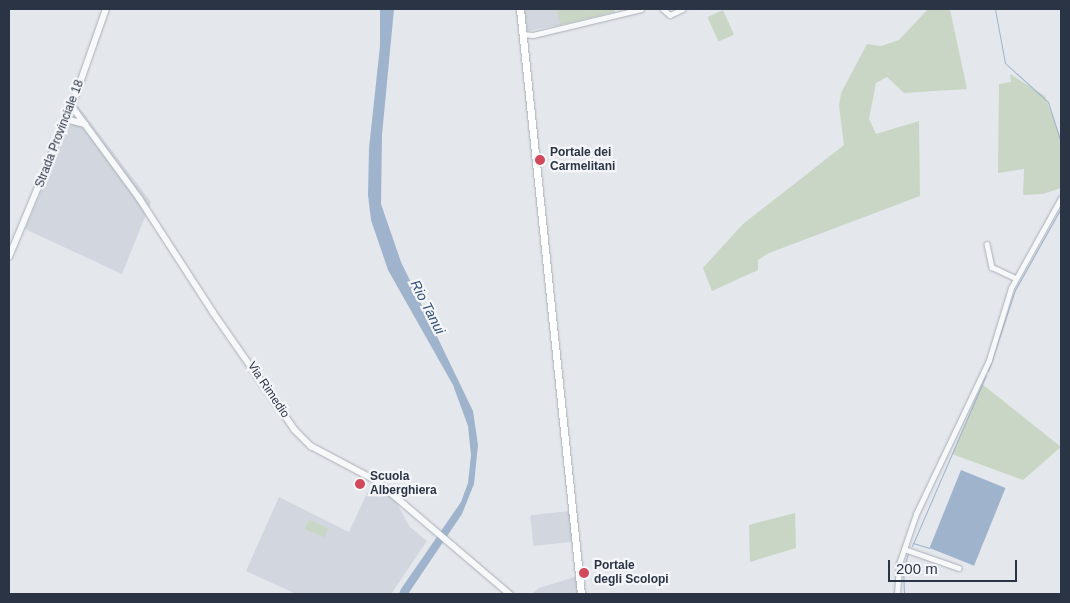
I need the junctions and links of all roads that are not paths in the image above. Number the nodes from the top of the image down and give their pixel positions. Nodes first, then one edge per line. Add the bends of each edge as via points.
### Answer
1 (106, 9) edge
2 (520, 9) edge
3 (641, 9) edge
4 (663, 9) edge
5 (683, 9) edge
6 (522, 34) junction
7 (72, 106) junction
8 (66, 119) junction
9 (87, 126) junction
10 (1061, 198) edge
11 (987, 244) dead end
12 (9, 257) edge
13 (1016, 278) junction
14 (904, 549) junction
15 (958, 568) dead end
16 (510, 594) edge
17 (581, 594) edge
18 (897, 594) edge

1 - 7 street, Strada Provinciale 18
2 - 6 main road
3 - 6 street via 533,35
4 - 5 street via 670,15
6 - 17 main road
7 - 8 street, Strada Provinciale 18
7 - 9 street, Via Rimedio
8 - 9 street
8 - 12 street, Strada Provinciale 18
9 - 16 street, Via Rimedio via 296,430 311,446 377,481
10 - 13 street
11 - 13 street via 992,267
13 - 14 street via 989,360 916,514
14 - 15 street
14 - 18 street via 896,579

